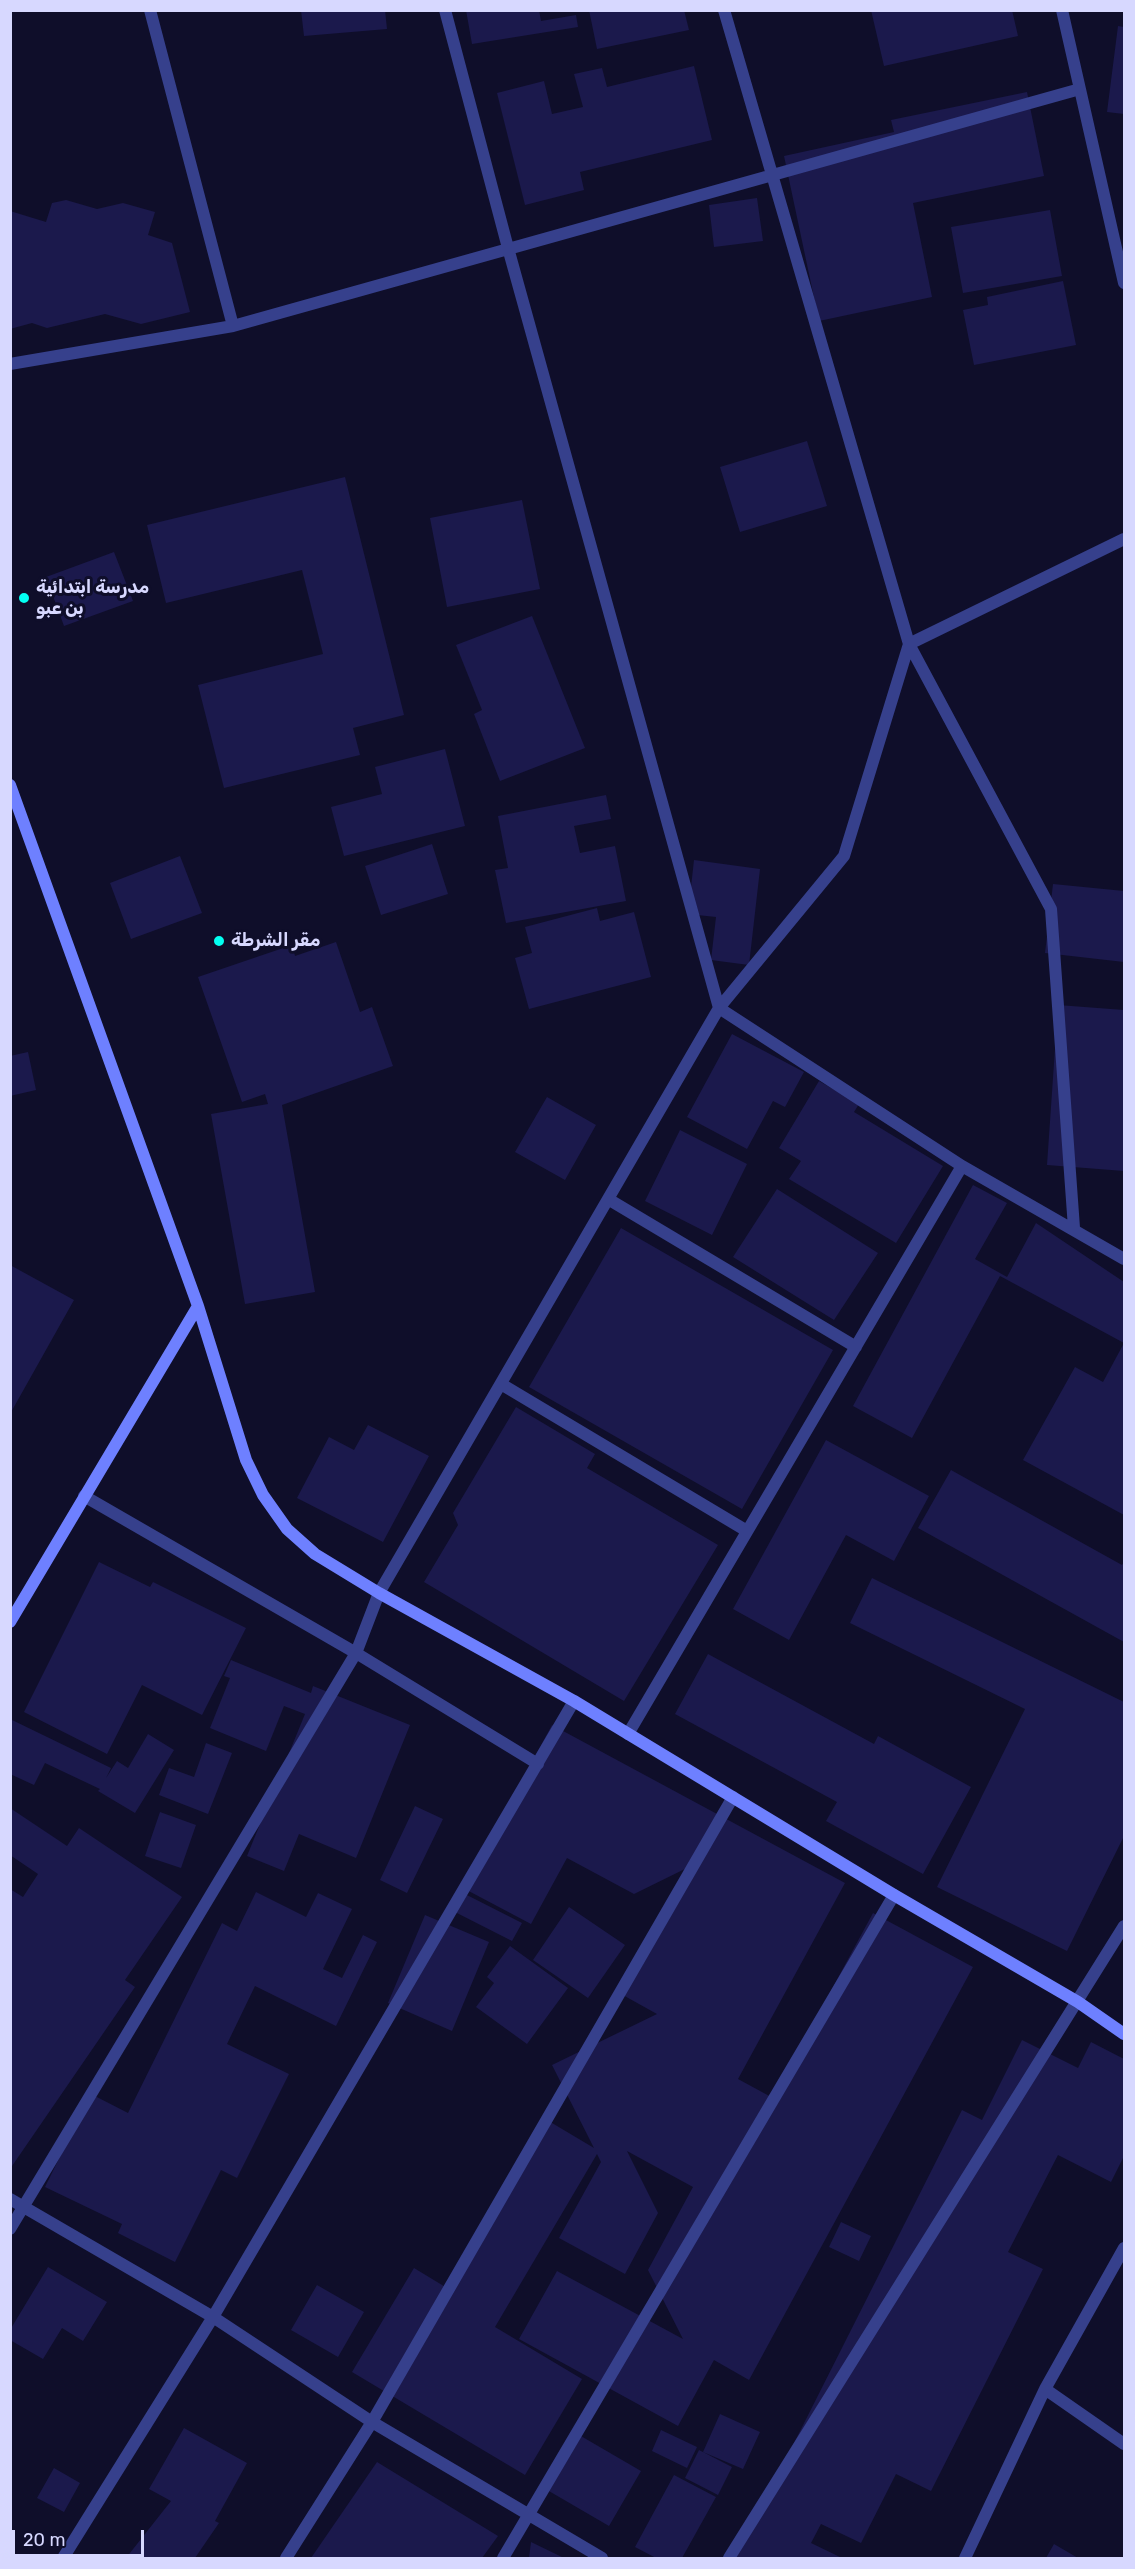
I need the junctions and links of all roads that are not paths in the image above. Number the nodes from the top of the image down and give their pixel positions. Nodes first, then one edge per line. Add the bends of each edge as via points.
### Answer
1 (150, 10) edge
2 (445, 10) edge
3 (724, 10) edge
4 (1062, 10) edge
5 (1080, 88) junction
6 (773, 174) junction
7 (508, 248) junction
8 (1125, 283) edge
9 (233, 326) junction
10 (10, 364) edge
11 (1125, 539) edge
12 (909, 644) junction
13 (10, 785) edge
14 (719, 1008) junction
15 (962, 1166) junction
16 (608, 1199) junction
17 (1074, 1228) junction
18 (1125, 1259) edge
19 (198, 1306) junction
20 (856, 1347) junction
21 (501, 1384) junction
22 (84, 1496) junction
23 (747, 1531) junction
24 (379, 1593) junction
25 (10, 1622) edge
26 (356, 1653) junction
27 (574, 1701) junction
28 (628, 1734) junction
29 (538, 1764) junction
30 (733, 1797) junction
31 (894, 1895) junction
32 (1125, 1926) edge
33 (1078, 2002) junction
34 (1125, 2034) edge
35 (10, 2199) edge
36 (23, 2207) junction
37 (10, 2229) edge
38 (1125, 2248) edge
39 (213, 2317) junction
40 (1045, 2389) junction
41 (372, 2422) junction
42 (1125, 2444) edge
43 (529, 2515) junction
44 (63, 2559) edge
45 (285, 2559) edge
46 (503, 2559) edge
47 (602, 2559) edge
48 (729, 2559) edge
49 (965, 2559) edge

1 - 9 street
2 - 7 street
3 - 6 street
4 - 5 street
5 - 6 street
5 - 8 street
6 - 7 street
6 - 12 street
7 - 9 street
7 - 14 street
9 - 10 street
11 - 12 street
12 - 14 street via 844,856
12 - 17 street via 1051,909
13 - 19 street
14 - 15 street
14 - 16 street
15 - 17 street
15 - 20 street
16 - 20 street
16 - 21 street
17 - 18 street
19 - 22 street
19 - 24 street via 246,1460 263,1495 287,1529 315,1554
20 - 23 street
21 - 23 street
21 - 24 street
22 - 25 street
22 - 26 street
23 - 28 street
24 - 26 street
24 - 27 street
26 - 29 street
26 - 36 street
27 - 28 street
27 - 29 street
28 - 30 street
29 - 39 street
30 - 31 street
30 - 41 street
31 - 33 street
31 - 43 street
32 - 33 street
33 - 34 street
33 - 48 street
35 - 36 street
36 - 37 street
36 - 39 street
38 - 40 street
39 - 41 street
39 - 44 street
40 - 42 street
40 - 49 street
41 - 43 street
41 - 45 street
43 - 46 street
43 - 47 street

